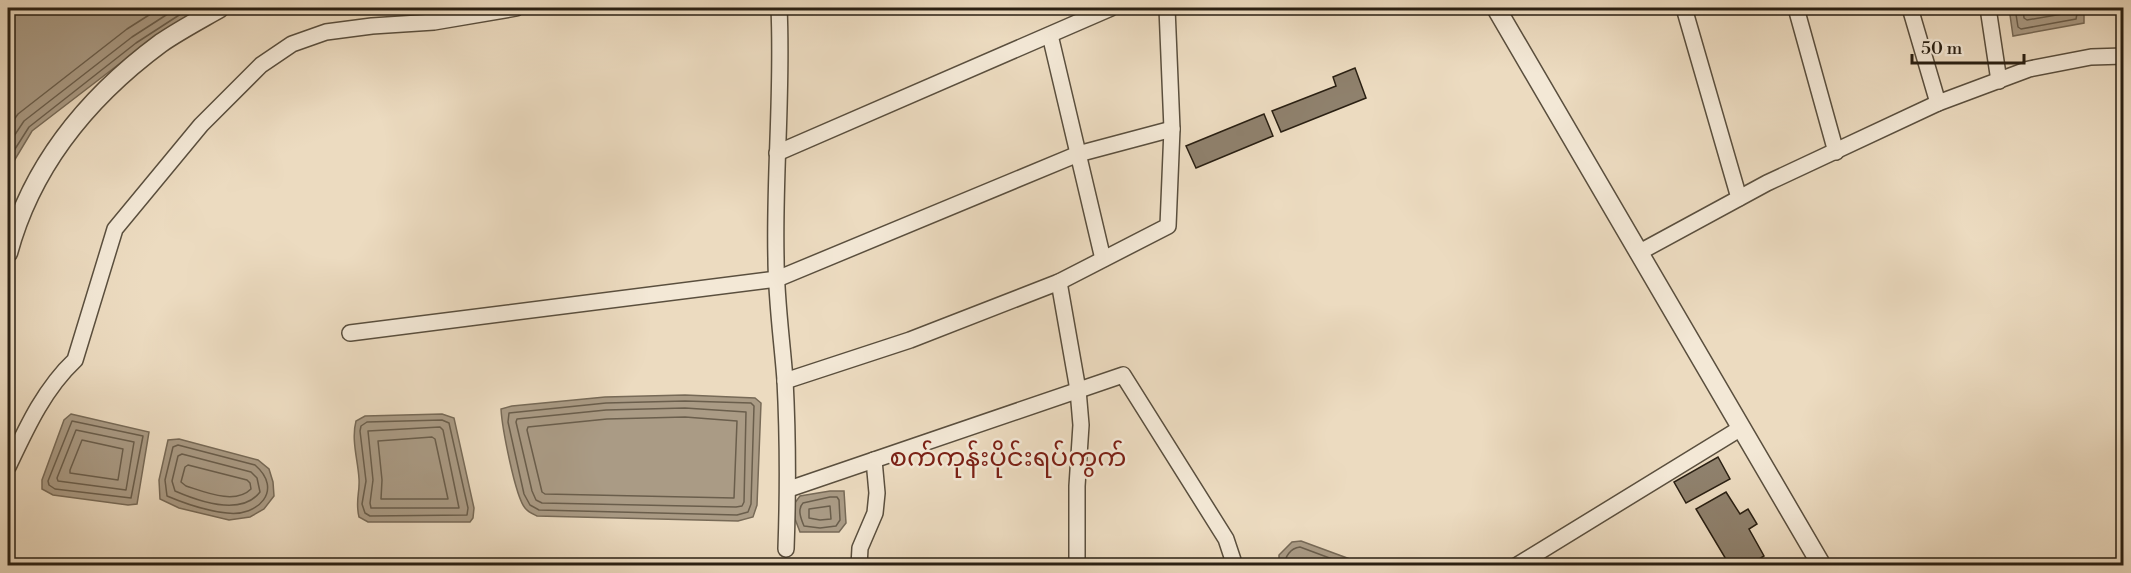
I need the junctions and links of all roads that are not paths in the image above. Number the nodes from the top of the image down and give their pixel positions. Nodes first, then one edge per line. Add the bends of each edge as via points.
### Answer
1 (220, 8) edge
2 (516, 8) edge
3 (779, 8) edge
4 (1111, 8) edge
5 (1167, 8) edge
6 (1496, 8) edge
7 (1684, 8) edge
8 (1796, 8) edge
9 (1910, 8) edge
10 (1988, 8) edge
11 (1050, 35) junction
12 (2124, 56) edge
13 (1999, 81) junction
14 (1938, 103) junction
15 (1172, 129) junction
16 (1836, 152) junction
17 (777, 153) junction
18 (1078, 154) junction
19 (1739, 198) junction
20 (8, 253) edge
21 (1638, 254) junction
22 (1103, 259) junction
23 (777, 279) junction
24 (1059, 282) junction
25 (350, 333) dead end
26 (784, 381) junction
27 (1078, 390) junction
28 (1742, 428) junction
29 (874, 460) junction
30 (8, 467) edge
31 (789, 489) junction
32 (786, 549) dead end
33 (859, 566) edge
34 (1077, 566) edge
35 (1235, 566) edge
36 (1516, 566) edge
37 (1822, 566) edge

1 - 20 street via 162,43 80,116 51,154 14,228
2 - 30 street via 434,22 326,32 292,44 261,65 201,125 115,229 75,360 45,395
3 - 17 street
4 - 11 street
5 - 15 street
6 - 21 street
7 - 19 street
8 - 16 street
9 - 14 street
10 - 13 street
11 - 17 street
11 - 18 street
12 - 13 street via 2091,57 2029,69
13 - 14 street
14 - 16 street
15 - 18 street
15 - 22 street via 1168,226
16 - 19 street
17 - 23 street
18 - 22 street
18 - 23 street
19 - 21 street
21 - 28 street
22 - 24 street
23 - 25 street
23 - 26 street
24 - 26 street via 910,340
24 - 27 street
26 - 31 street
27 - 29 street
27 - 34 street via 1081,425
27 - 35 street via 1123,375 1226,539
28 - 36 street
28 - 37 street
29 - 31 street
29 - 33 street via 876,503 860,548
31 - 32 street

